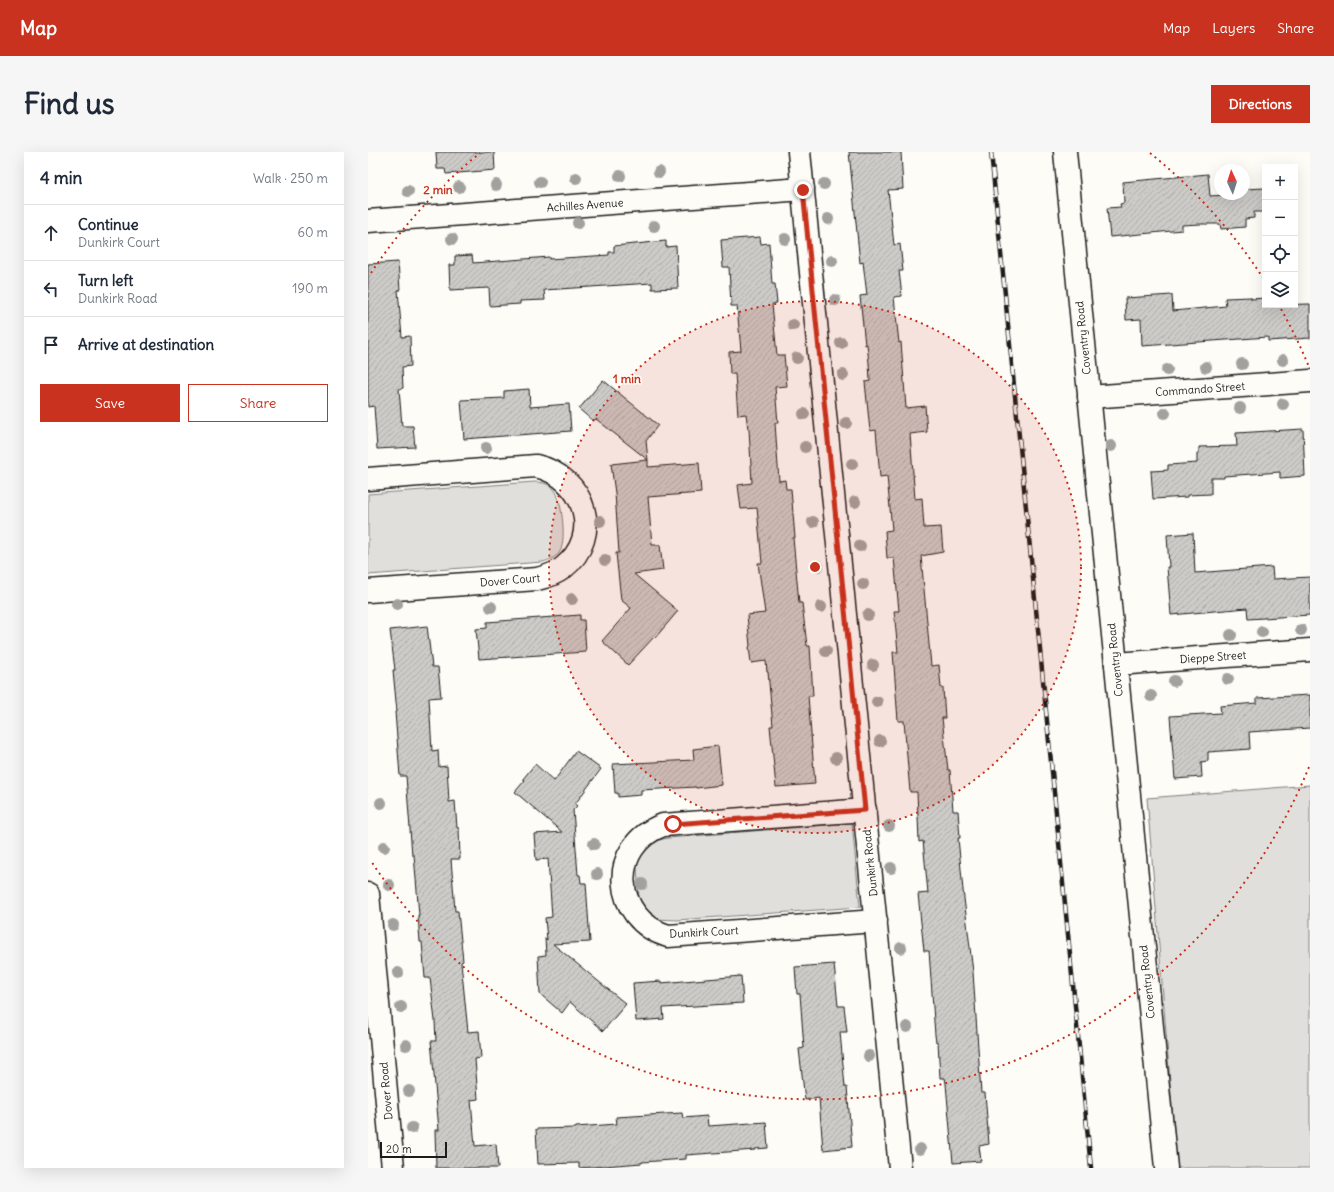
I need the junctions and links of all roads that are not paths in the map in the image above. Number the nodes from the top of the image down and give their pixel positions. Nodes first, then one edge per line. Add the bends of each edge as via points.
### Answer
1 (799, 152) edge
2 (1064, 152) edge
3 (803, 190) junction
4 (368, 221) edge
5 (1310, 380) edge
6 (1089, 397) junction
7 (368, 479) edge
8 (368, 591) edge
9 (1310, 650) edge
10 (1116, 664) junction
11 (865, 810) junction
12 (368, 894) edge
13 (876, 921) junction
14 (393, 1168) edge
15 (900, 1168) edge
16 (1166, 1168) edge

1 - 3 street, Dunkirk Road
2 - 6 street, Coventry Road
3 - 4 street, Achilles Avenue
3 - 11 street, Dunkirk Road
5 - 6 street, Commando Street
6 - 10 street, Coventry Road
7 - 8 street, Dover Court via 536,466 555,473 571,485 581,502 585,521 584,536 576,554 562,569 549,576
9 - 10 street, Dieppe Street
10 - 16 street, Coventry Road
11 - 13 street, Dunkirk Road
11 - 13 street, Dunkirk Court via 663,825 645,834 632,849 624,867 623,882 627,902 635,914 649,928 668,936
12 - 14 street, Dover Road
13 - 15 street, Dunkirk Road

